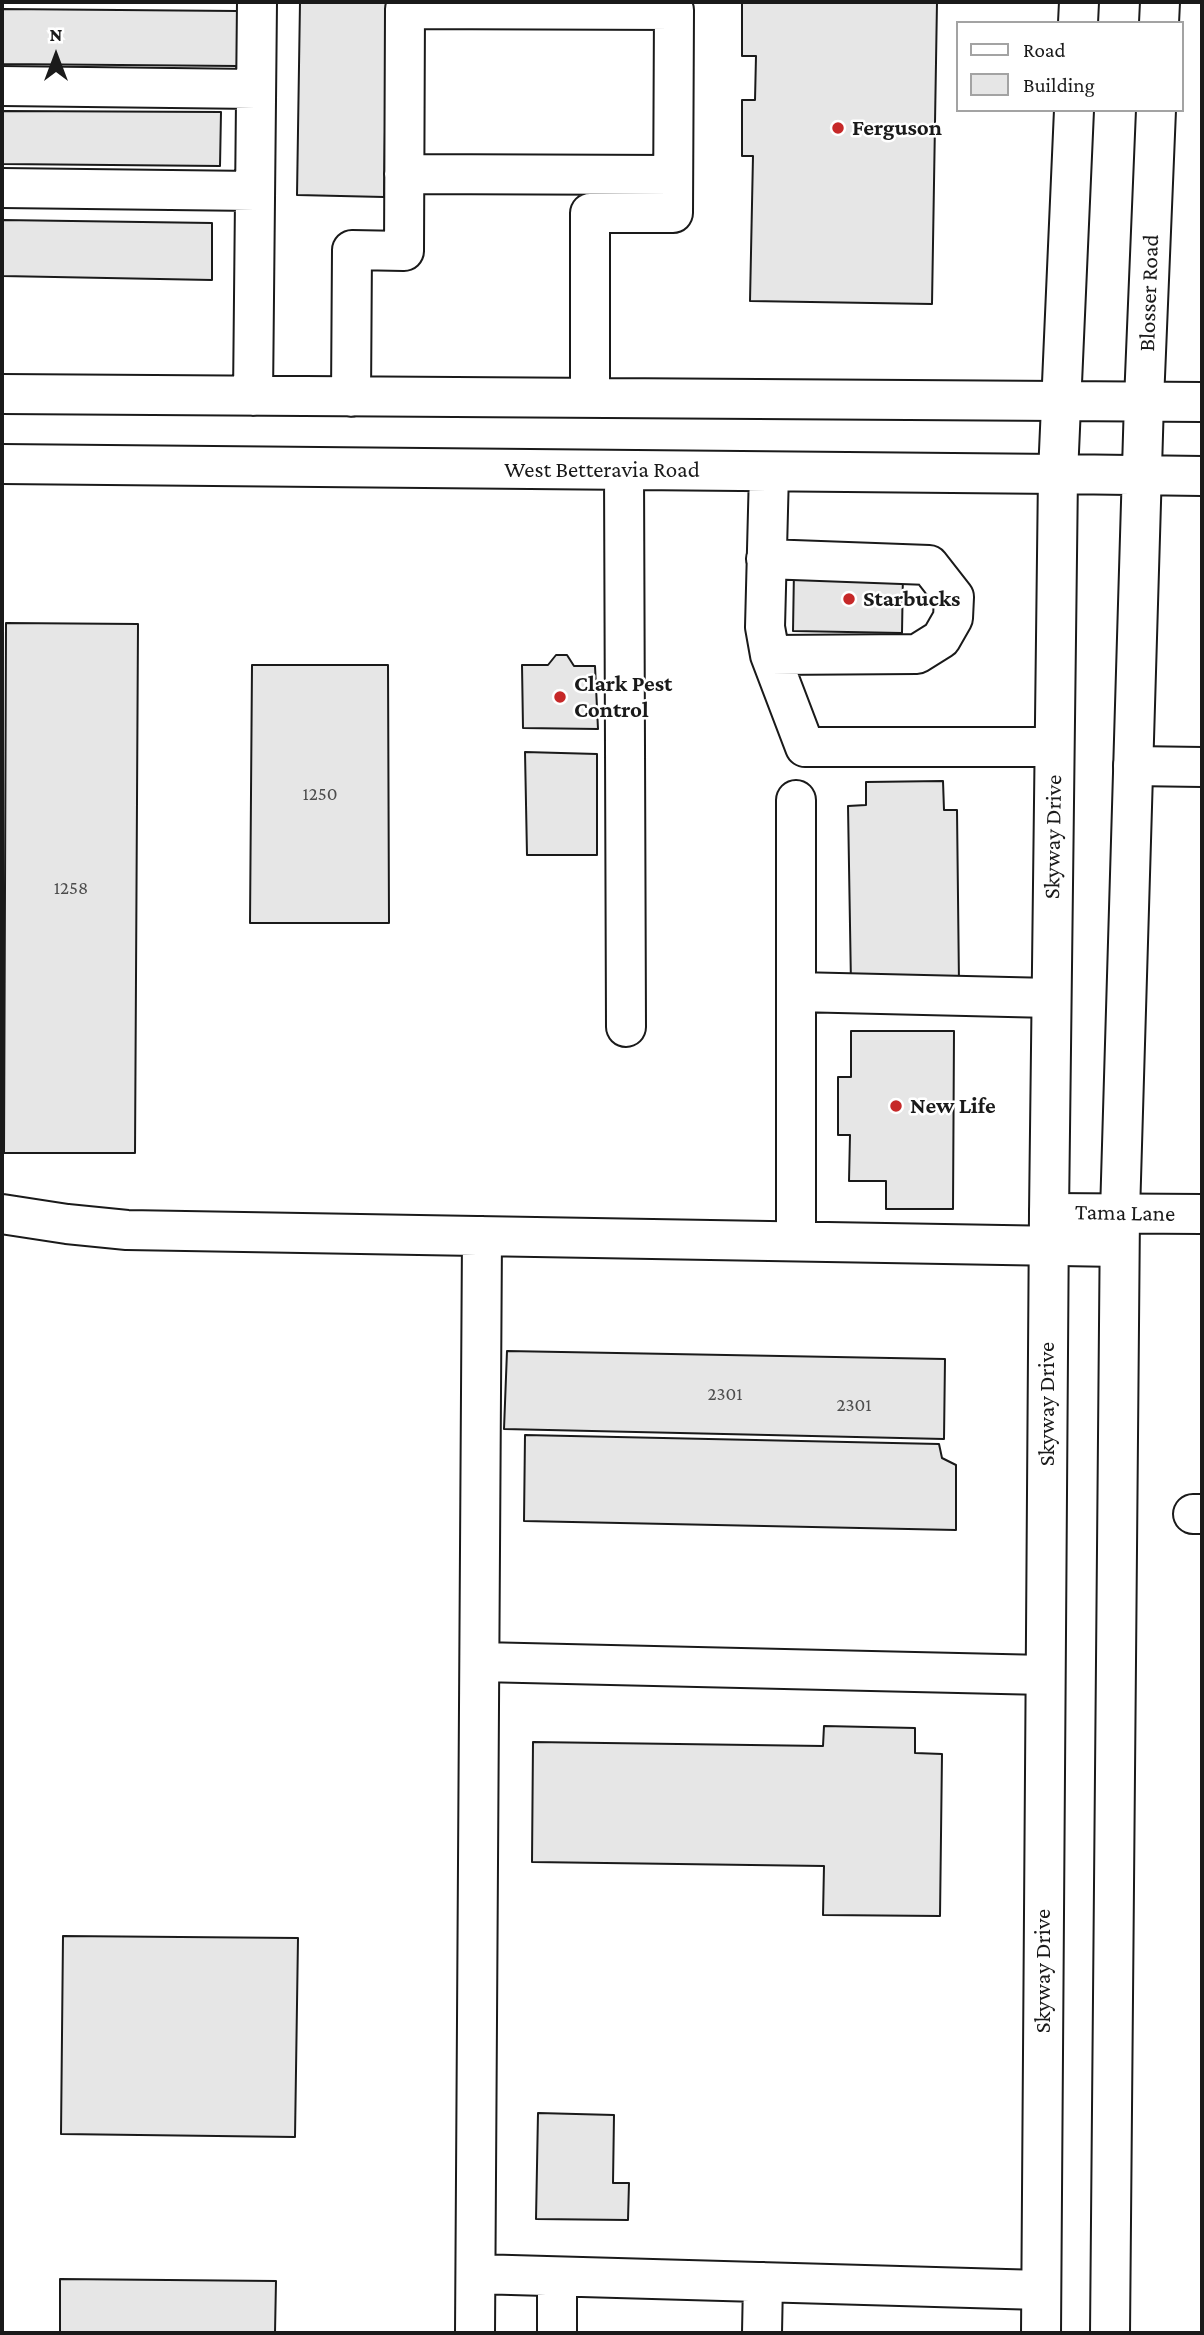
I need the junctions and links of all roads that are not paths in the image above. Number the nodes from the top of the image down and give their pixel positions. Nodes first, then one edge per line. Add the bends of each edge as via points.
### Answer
1 (257, 2) edge
2 (1079, 2) edge
3 (1160, 2) edge
4 (1078, 21) edge
5 (1159, 21) edge
6 (2, 86) edge
7 (256, 89) junction
8 (1074, 112) edge
9 (1156, 112) edge
10 (404, 174) junction
11 (673, 176) junction
12 (2, 188) edge
13 (255, 191) junction
14 (2, 394) edge
15 (253, 396) junction
16 (351, 397) junction
17 (590, 398) junction
18 (1060, 401) junction
19 (1144, 401) junction
20 (1202, 402) edge
21 (2, 464) edge
22 (624, 470) junction
23 (769, 472) junction
24 (1058, 474) junction
25 (1142, 475) junction
26 (1202, 476) edge
27 (766, 559) junction
28 (770, 655) junction
29 (1054, 747) junction
30 (1133, 766) junction
31 (1202, 767) edge
32 (796, 800) dead end
33 (796, 992) junction
34 (1051, 998) junction
35 (626, 1027) dead end
36 (2, 1214) edge
37 (1202, 1214) edge
38 (1049, 1229) junction
39 (1119, 1230) junction
40 (482, 1236) junction
41 (796, 1241) junction
42 (480, 1662) junction
43 (1045, 1675) junction
44 (475, 2274) junction
45 (557, 2277) junction
46 (763, 2282) junction
47 (1041, 2290) junction
48 (475, 2333) edge
49 (557, 2333) edge
50 (762, 2333) edge
51 (1041, 2333) edge
52 (1110, 2333) edge

1 - 7 main road
2 - 4 main road
3 - 5 main road
6 - 7 main road
7 - 13 main road
8 - 18 main road
9 - 19 main road, Blosser Road
10 - 11 main road
10 - 11 main road via 405,9 674,10
10 - 16 main road via 404,251 352,250
11 - 17 main road via 673,213 590,213
12 - 13 main road
13 - 15 main road
14 - 15 main road
15 - 16 main road
16 - 17 main road
17 - 18 main road
18 - 19 main road
18 - 24 main road
19 - 20 main road
19 - 25 main road, Blosser Road
21 - 22 main road, West Betteravia Road
22 - 23 main road, West Betteravia Road
22 - 35 main road
23 - 24 main road, West Betteravia Road
23 - 27 main road
24 - 25 main road, West Betteravia Road
24 - 29 main road, Skyway Drive
25 - 26 main road, West Betteravia Road
25 - 30 main road
27 - 28 main road via 765,627
27 - 28 main road via 929,565 954,597 953,618 941,639 917,654
28 - 29 main road via 805,747
29 - 34 main road, Skyway Drive
30 - 31 main road
30 - 39 main road
32 - 33 main road
33 - 34 main road
33 - 41 main road
34 - 38 main road, Skyway Drive
36 - 40 main road, Tama Lane via 128,1230
37 - 39 main road, Tama Lane
38 - 39 main road, Tama Lane
38 - 41 main road, Tama Lane
38 - 43 main road, Skyway Drive
39 - 52 main road
40 - 41 main road, Tama Lane
40 - 42 main road
42 - 43 main road
42 - 44 main road
43 - 47 main road, Skyway Drive
44 - 45 main road
44 - 48 main road
45 - 46 main road
45 - 49 main road
46 - 47 main road
46 - 50 main road
47 - 51 main road, Skyway Drive

